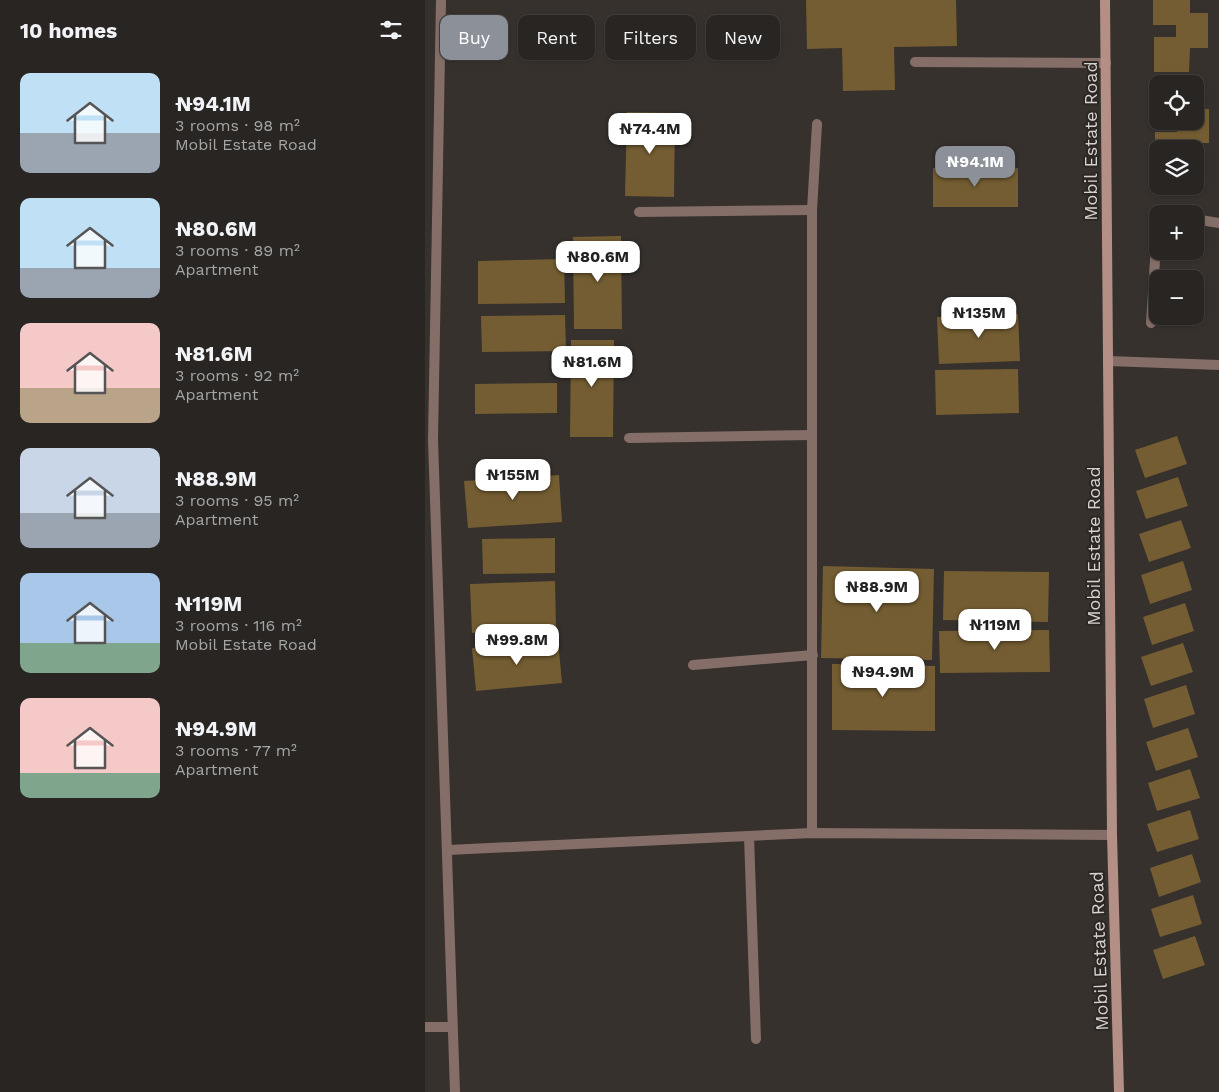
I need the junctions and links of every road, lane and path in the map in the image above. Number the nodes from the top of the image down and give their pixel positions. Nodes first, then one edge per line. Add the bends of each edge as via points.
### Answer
1 (441, 0) edge
2 (1105, 0) edge
3 (915, 62) dead end
4 (1106, 64) junction
5 (817, 124) dead end
6 (812, 210) junction
7 (639, 212) dead end
8 (1204, 220) edge
9 (1219, 223) edge
10 (1108, 361) junction
11 (1219, 365) edge
12 (811, 435) junction
13 (629, 438) dead end
14 (429, 440) edge
15 (813, 654) junction
16 (693, 665) dead end
17 (811, 833) junction
18 (1111, 834) junction
19 (749, 836) junction
20 (448, 850) junction
21 (425, 1027) edge
22 (452, 1027) junction
23 (756, 1039) dead end
24 (455, 1092) edge
25 (1119, 1092) edge

1 - 14 street
2 - 4 main road, Mobil Estate Road
3 - 4 street
4 - 10 main road, Mobil Estate Road
5 - 6 street
6 - 7 street
6 - 12 street
8 - 9 street
10 - 11 street
10 - 18 main road, Mobil Estate Road
12 - 13 street
12 - 15 street
14 - 20 street
15 - 16 street
15 - 17 street
17 - 18 street
17 - 19 street
18 - 25 main road, Mobil Estate Road
19 - 20 street
19 - 23 street
20 - 22 street
21 - 22 street
22 - 24 street

